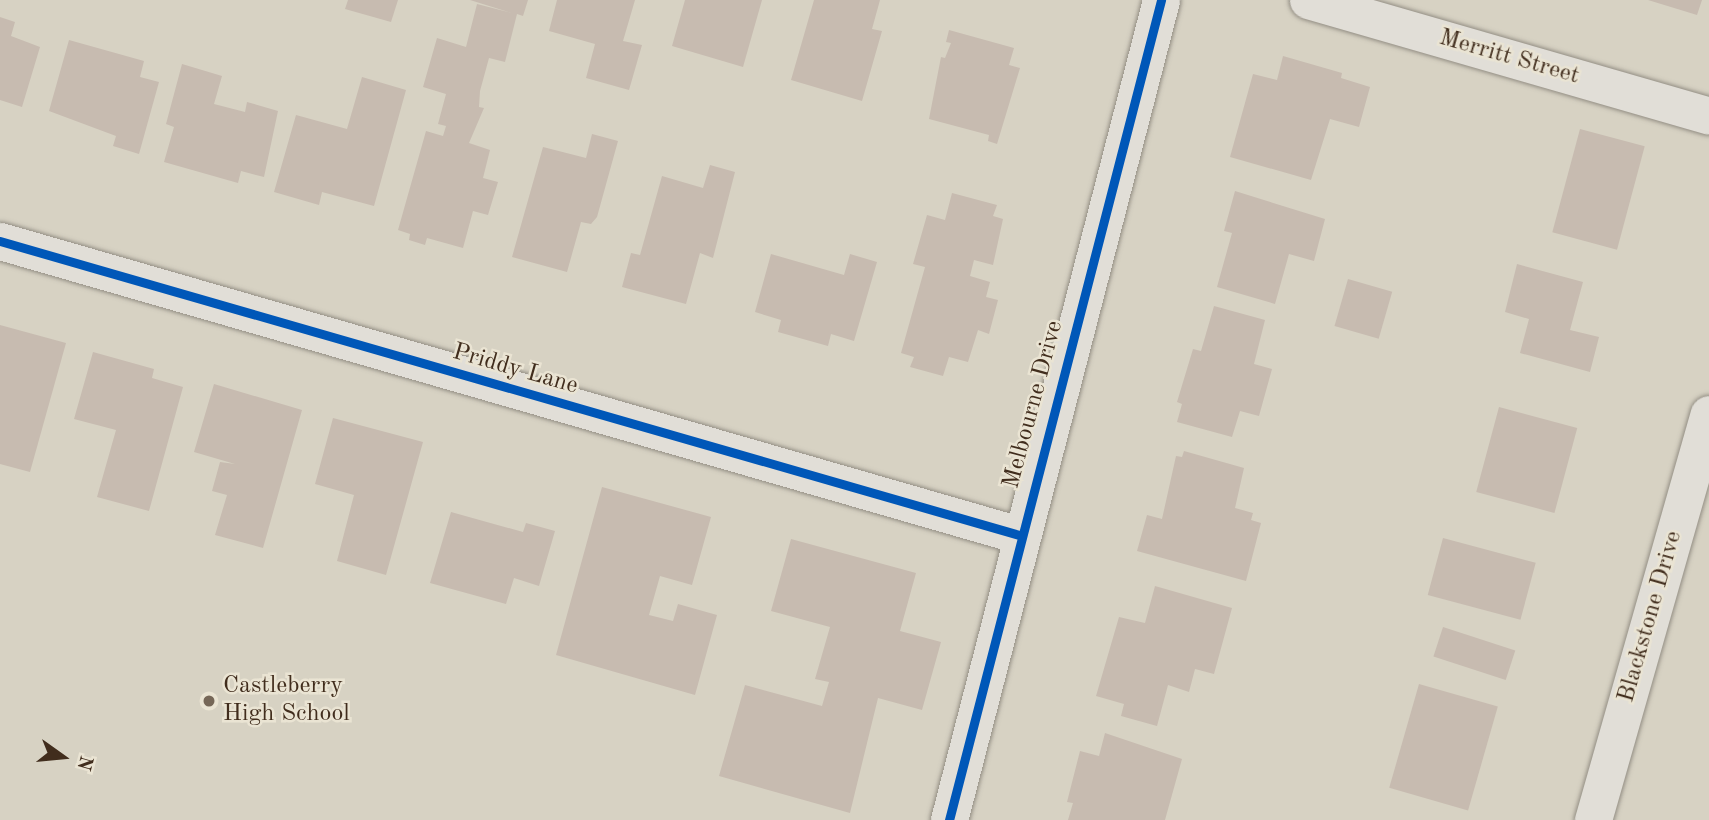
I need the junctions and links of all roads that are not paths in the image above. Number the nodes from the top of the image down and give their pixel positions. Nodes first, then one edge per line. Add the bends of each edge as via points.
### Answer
1 (1161, 0) edge
2 (1308, 0) edge
3 (1709, 116) edge
4 (0, 241) edge
5 (1709, 414) edge
6 (1020, 535) junction
7 (948, 820) edge
8 (1593, 820) edge

1 - 6 street, Melbourne Drive
2 - 3 street, Merritt Street
4 - 6 street, Priddy Lane
5 - 8 street, Blackstone Drive
6 - 7 street, Melbourne Drive

